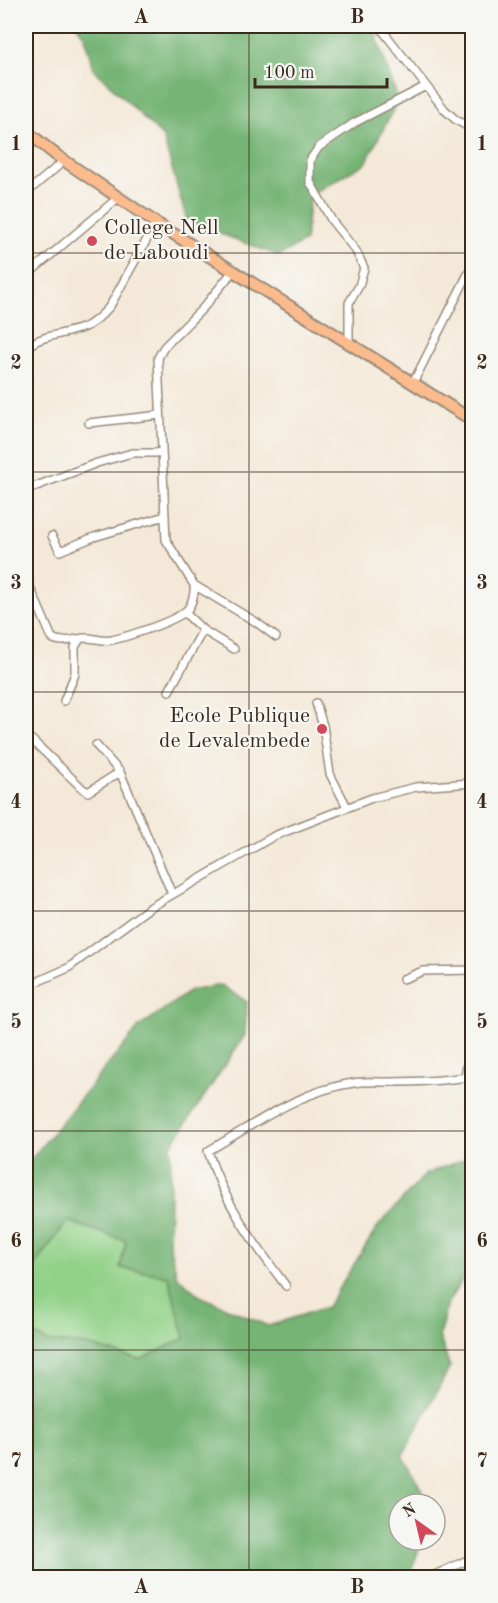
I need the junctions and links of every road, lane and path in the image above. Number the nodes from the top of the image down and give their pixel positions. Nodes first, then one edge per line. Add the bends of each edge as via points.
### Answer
1 (379, 26) edge
2 (426, 86) junction
3 (472, 129) edge
4 (26, 131) edge
5 (64, 161) junction
6 (26, 193) edge
7 (119, 197) junction
8 (156, 223) junction
9 (472, 266) edge
10 (234, 270) junction
11 (26, 276) edge
12 (349, 342) junction
13 (26, 348) edge
14 (413, 383) junction
15 (160, 415) junction
16 (472, 420) edge
17 (89, 423) dead end
18 (162, 451) junction
19 (26, 490) edge
20 (165, 516) junction
21 (52, 536) dead end
22 (26, 578) edge
23 (194, 585) junction
24 (184, 612) junction
25 (203, 630) junction
26 (276, 637) dead end
27 (80, 639) junction
28 (234, 650) dead end
29 (169, 691) dead end
30 (64, 701) dead end
31 (316, 703) dead end
32 (32, 740) dead end
33 (96, 745) dead end
34 (120, 772) junction
35 (472, 783) edge
36 (347, 807) junction
37 (172, 894) junction
38 (472, 970) edge
39 (403, 979) dead end
40 (26, 984) edge
41 (472, 1038) edge
42 (469, 1077) edge
43 (286, 1286) dead end
44 (472, 1558) edge
45 (428, 1578) edge

1 - 2 street
2 - 3 street via 451,116
2 - 12 street via 354,123 319,147 310,160 310,182 364,268 349,303
4 - 5 main road
5 - 6 street
5 - 7 main road
7 - 8 main road
7 - 11 street
8 - 10 main road
8 - 13 street via 101,316 87,326
9 - 14 street
10 - 12 main road
10 - 15 street via 160,352
12 - 14 main road
14 - 16 main road
15 - 17 street
15 - 18 street
18 - 19 street via 132,453 97,463
18 - 20 street
20 - 21 street via 60,551
20 - 23 street via 166,540
22 - 27 street via 52,638
23 - 24 street via 189,608
23 - 26 street
24 - 25 street
24 - 27 street via 111,640
25 - 28 street
25 - 29 street
27 - 30 street via 75,647 75,674
31 - 36 street via 330,774
32 - 34 street via 88,792
33 - 34 street
34 - 37 street
35 - 36 street via 416,787
36 - 37 street via 274,836
37 - 40 street via 68,968
38 - 39 street via 423,971
41 - 42 street
42 - 43 street via 334,1087 286,1105 208,1151 240,1223
44 - 45 street

